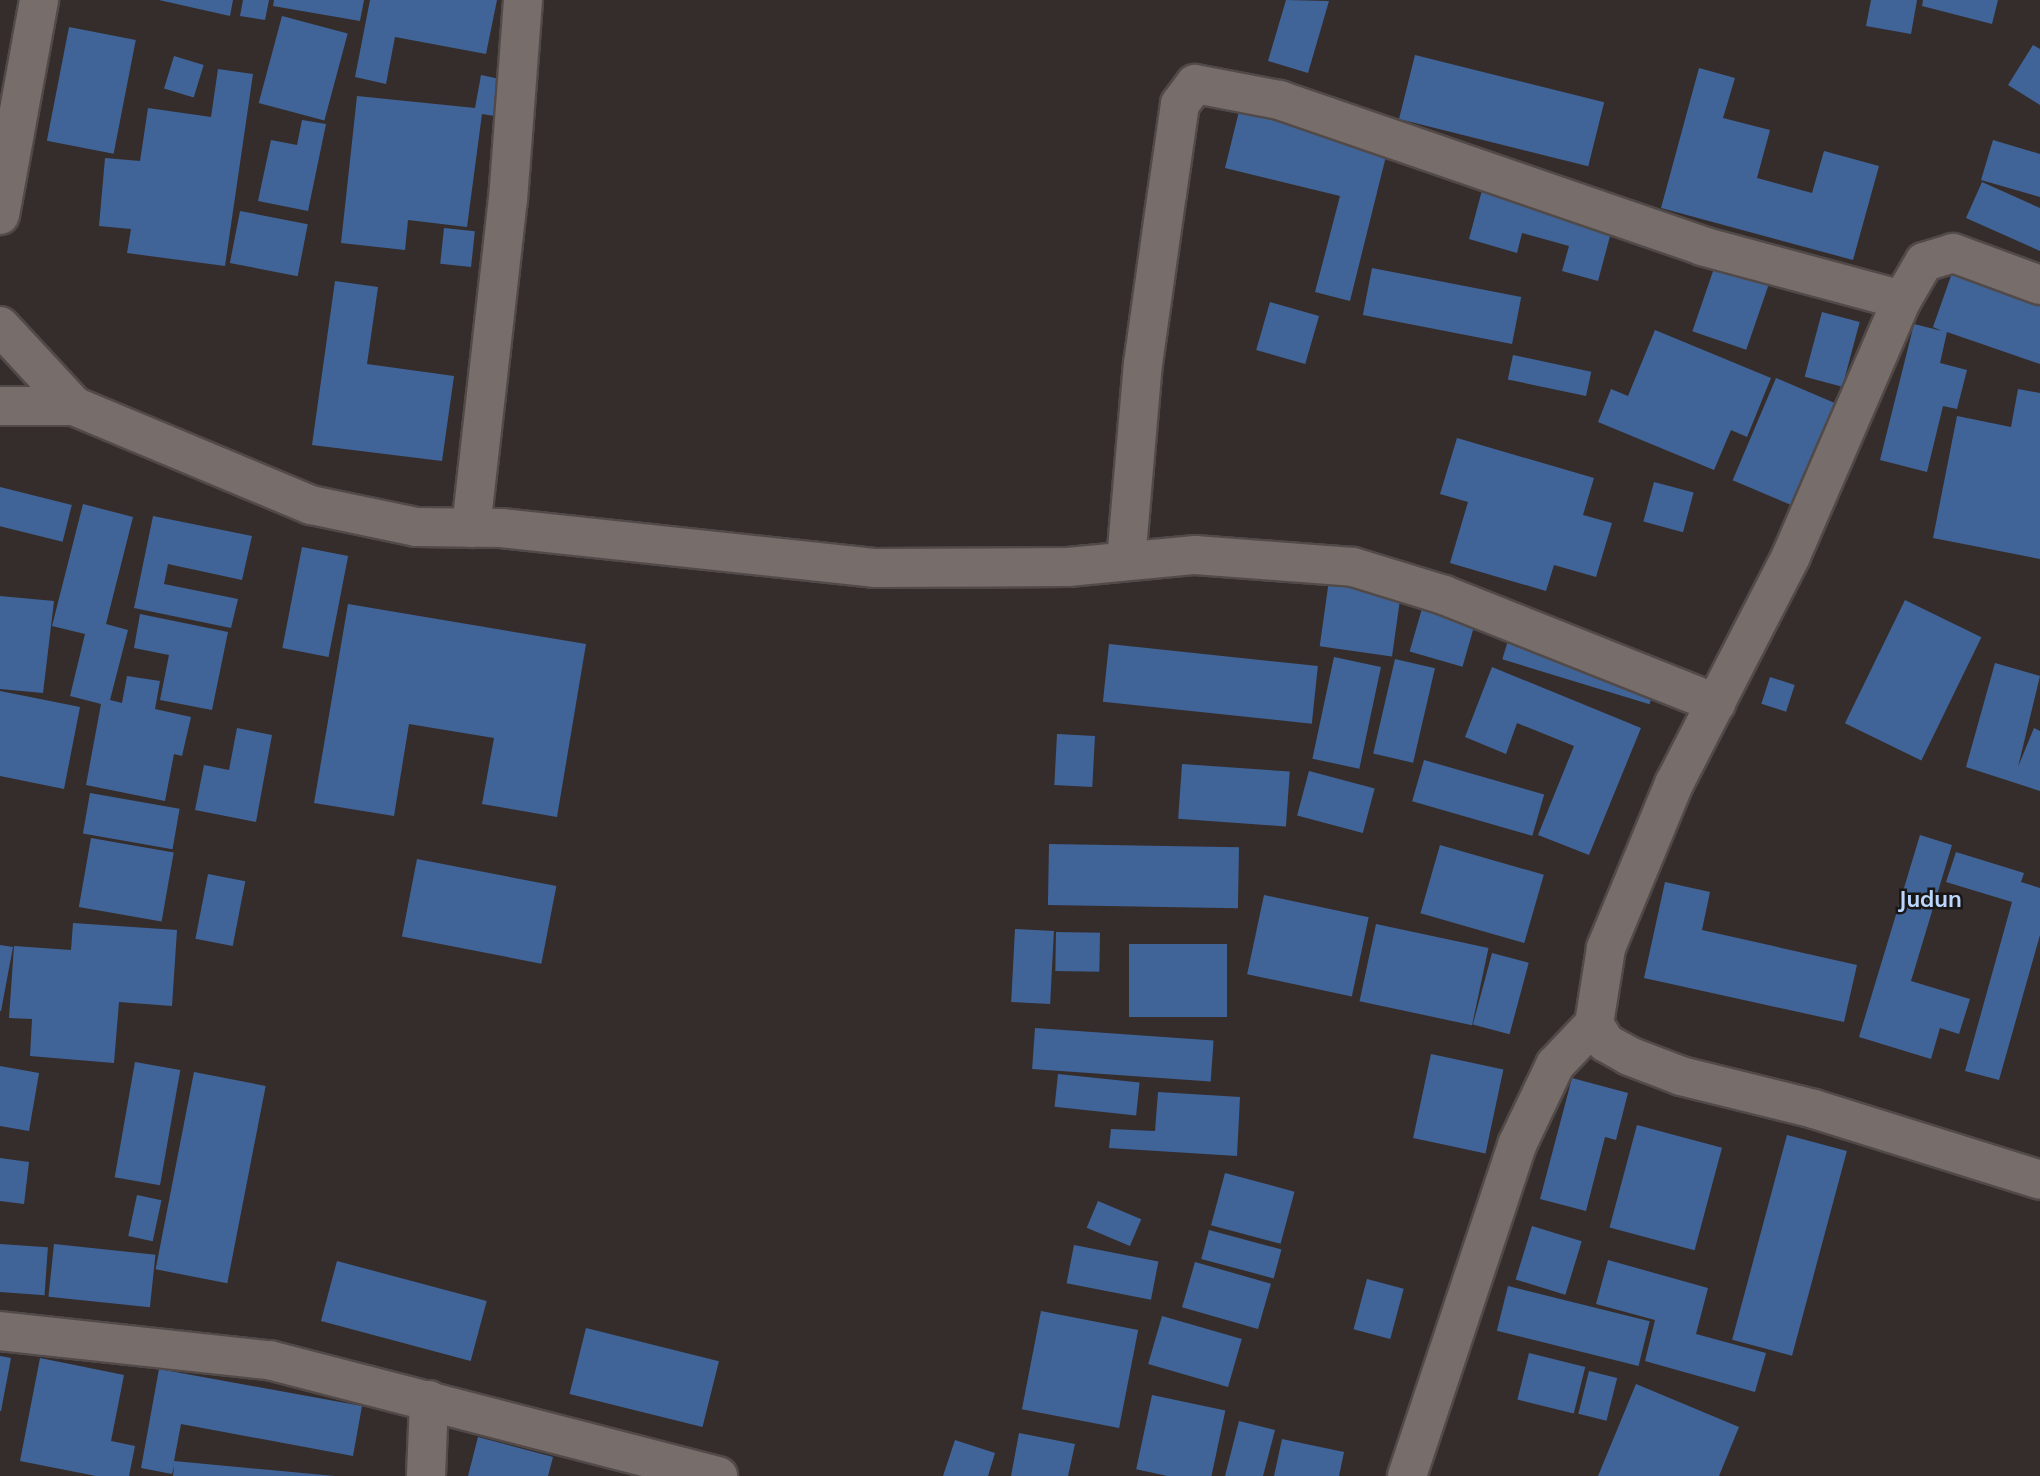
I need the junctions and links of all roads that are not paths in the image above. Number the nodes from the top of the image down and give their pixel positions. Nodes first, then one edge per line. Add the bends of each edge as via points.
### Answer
1 (40, 0) edge
2 (523, 0) edge
3 (0, 215) edge
4 (2040, 285) edge
5 (1902, 300) junction
6 (0, 327) edge
7 (0, 406) edge
8 (74, 407) junction
9 (471, 528) junction
10 (1126, 561) junction
11 (1716, 703) junction
12 (1594, 1024) junction
13 (2040, 1180) edge
14 (0, 1331) edge
15 (429, 1400) junction
16 (426, 1476) edge
17 (718, 1476) edge
18 (1408, 1476) edge

1 - 3 street
2 - 9 street via 508,200
4 - 5 street via 1974,256 1953,253 1924,262
5 - 10 street via 1702,246 1279,100 1195,84 1180,104 1168,182 1143,365
5 - 11 street via 1791,556
6 - 8 street
7 - 8 street
8 - 9 street via 311,505 416,527
9 - 10 street via 874,568
10 - 11 street via 1242,556 1353,567 1444,595
11 - 12 street via 1674,784 1606,948
12 - 13 street via 1606,1043 1681,1076 1814,1109
12 - 18 street via 1555,1065 1517,1145
14 - 15 street via 269,1360
15 - 16 street
15 - 17 street

